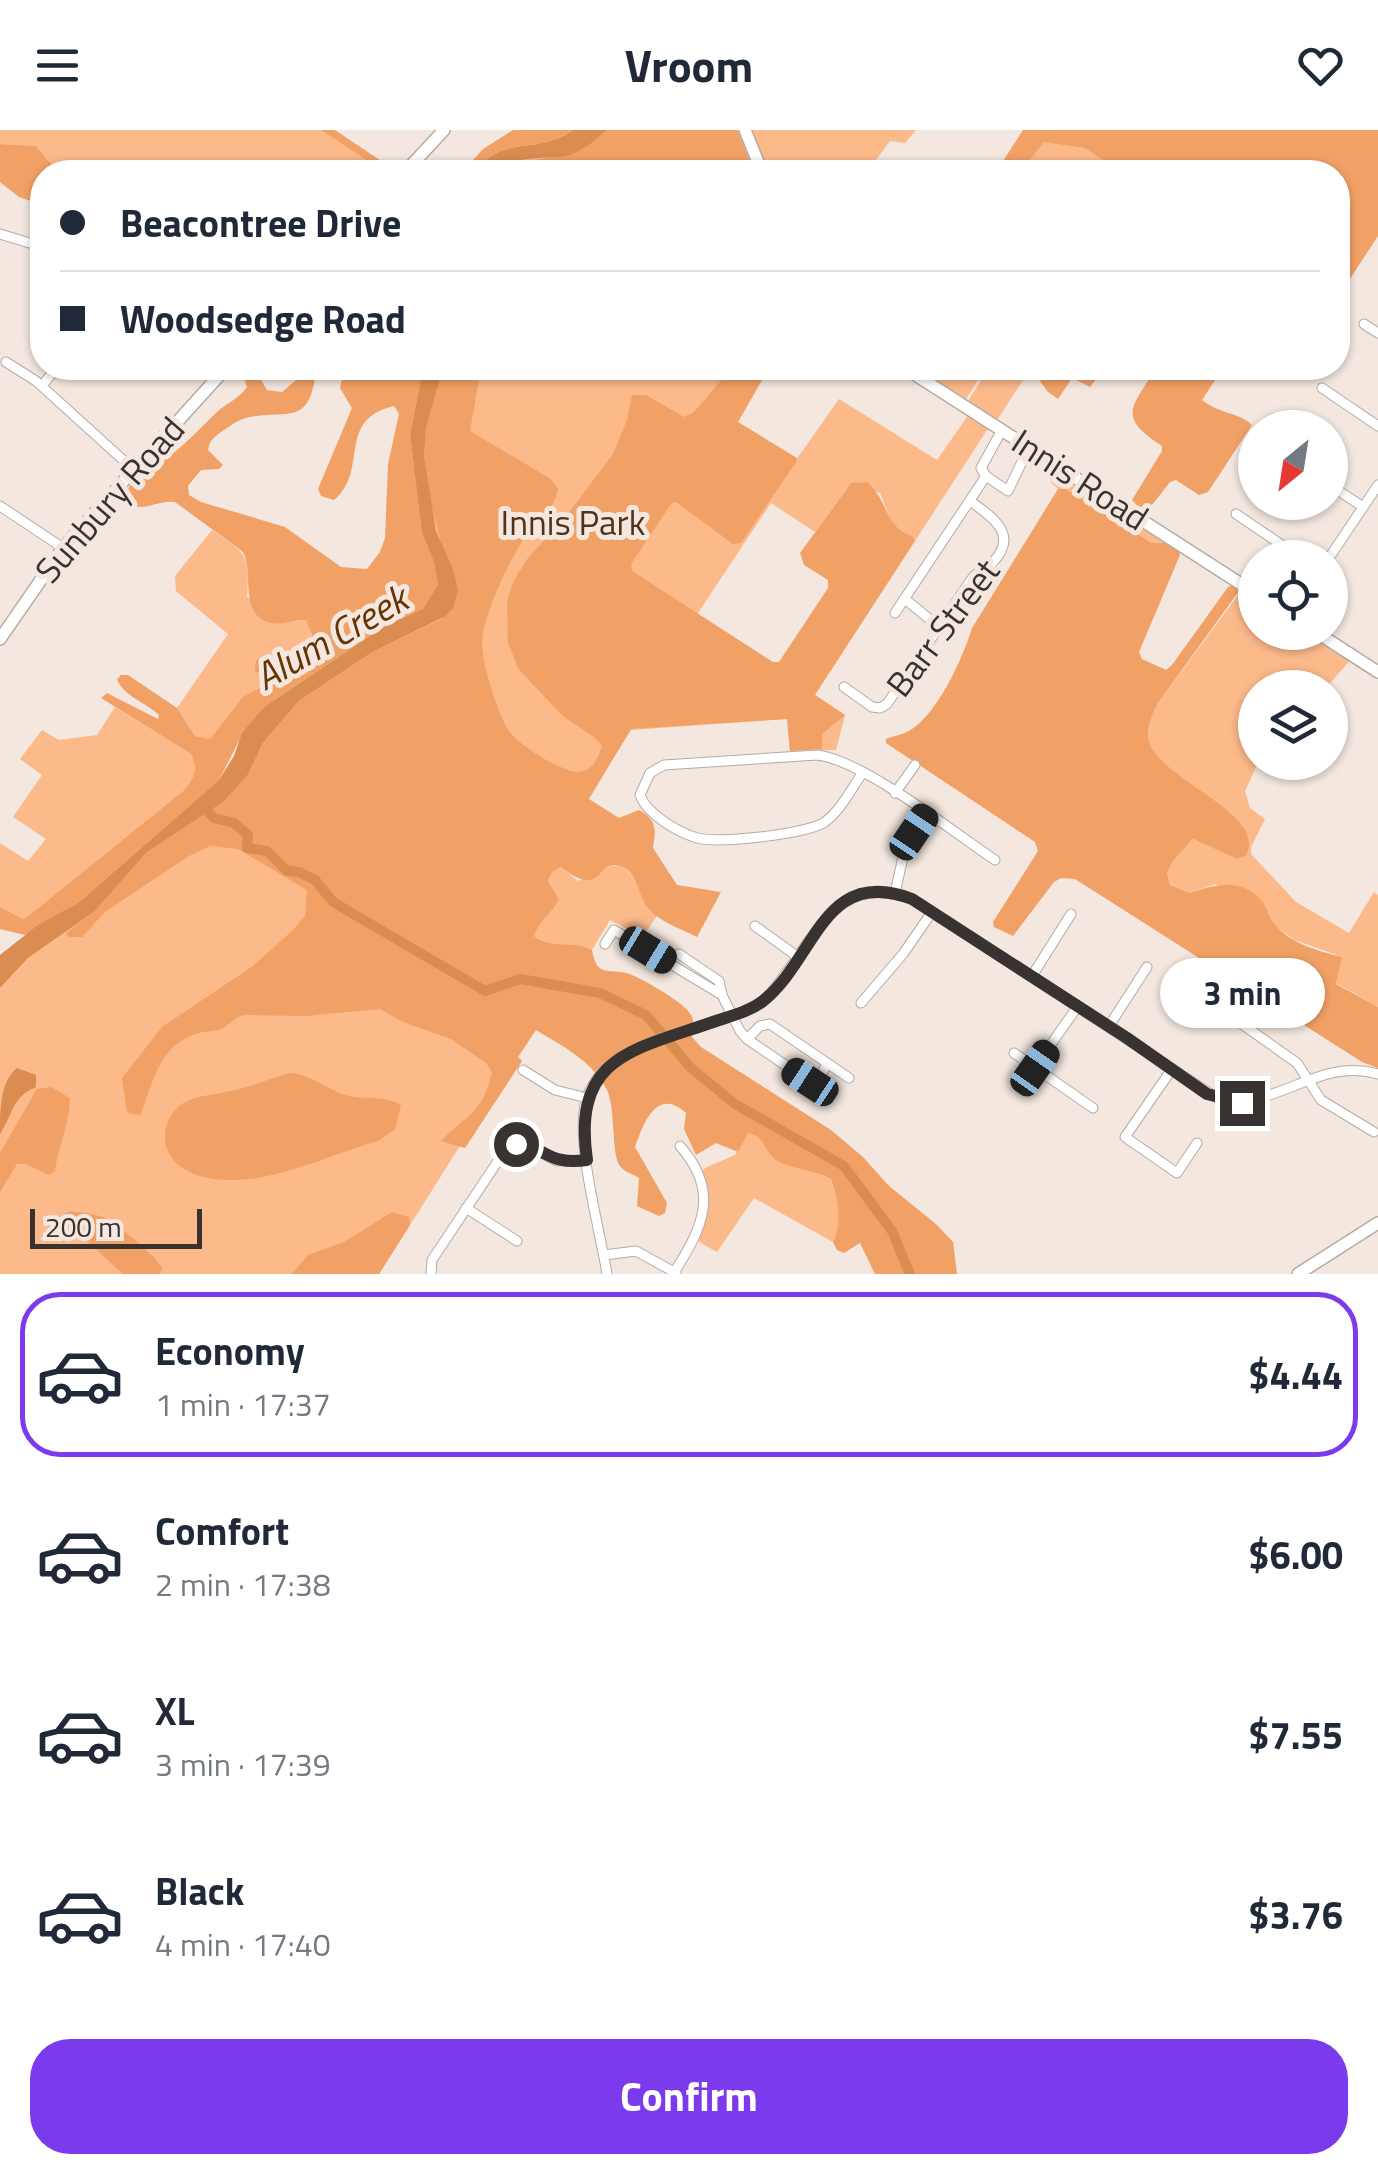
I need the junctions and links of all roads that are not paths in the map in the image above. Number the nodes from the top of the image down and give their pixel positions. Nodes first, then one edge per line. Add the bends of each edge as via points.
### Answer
1 (444, 130) edge
2 (745, 130) edge
3 (416, 160) edge
4 (757, 160) edge
5 (0, 234) edge
6 (30, 243) edge
7 (1364, 324) dead end
8 (1378, 333) edge
9 (6, 362) dead end
10 (30, 378) edge
11 (33, 380) edge
12 (47, 380) edge
13 (215, 380) edge
14 (925, 380) edge
15 (42, 386) junction
16 (1322, 388) dead end
17 (1378, 426) edge
18 (1002, 430) junction
19 (1029, 447) junction
20 (133, 470) junction
21 (986, 476) junction
22 (1378, 486) edge
23 (1348, 498) edge
24 (970, 501) junction
25 (0, 506) edge
26 (1363, 508) junction
27 (1236, 514) dead end
28 (1274, 540) edge
29 (1341, 540) edge
30 (63, 548) junction
31 (1238, 582) edge
32 (905, 599) junction
33 (895, 613) dead end
34 (940, 627) junction
35 (0, 639) edge
36 (1344, 650) edge
37 (1378, 672) edge
38 (844, 687) dead end
39 (915, 764) dead end
40 (862, 772) junction
41 (895, 793) junction
42 (926, 814) junction
43 (995, 860) dead end
44 (894, 892) junction
45 (932, 912) junction
46 (1072, 914) dead end
47 (754, 926) dead end
48 (604, 944) dead end
49 (679, 954) dead end
50 (798, 958) junction
51 (1147, 968) dead end
52 (1032, 976) junction
53 (722, 995) junction
54 (861, 1003) dead end
55 (1078, 1006) junction
56 (1222, 1010) dead end
57 (732, 1016) junction
58 (1109, 1026) junction
59 (747, 1039) junction
60 (1014, 1053) dead end
61 (827, 1064) junction
62 (1035, 1068) junction
63 (523, 1070) dead end
64 (1172, 1070) junction
65 (1378, 1074) edge
66 (849, 1078) dead end
67 (1308, 1080) junction
68 (587, 1098) junction
69 (1093, 1108) dead end
70 (1374, 1132) dead end
71 (1196, 1144) dead end
72 (680, 1146) dead end
73 (587, 1160) junction
74 (466, 1208) junction
75 (1378, 1224) edge
76 (517, 1242) dead end
77 (604, 1254) junction
78 (677, 1273) edge
79 (431, 1274) edge
80 (607, 1274) edge
81 (1298, 1274) edge

1 - 3 main road
2 - 4 main road
5 - 6 street
7 - 8 street
9 - 10 street
11 - 15 street
12 - 15 street
13 - 20 main road, Sunbury Road
14 - 18 main road, Innis Road
15 - 20 street
16 - 17 street
18 - 19 main road, Innis Road
18 - 21 street via 981,468
19 - 21 street via 1008,490
19 - 31 main road, Innis Road
20 - 30 main road, Sunbury Road
21 - 24 street
22 - 26 street
23 - 26 street
24 - 32 street
24 - 34 street, Barr Street via 994,518 1004,538 993,563 973,577
25 - 30 street
26 - 29 street
27 - 28 street
30 - 35 main road, Sunbury Road
32 - 33 street
32 - 34 street
34 - 38 street, Barr Street via 887,704 872,707
36 - 37 main road
39 - 41 street
40 - 40 street via 824,822 796,834 706,840 650,811 640,795 650,772 664,766 817,755
40 - 41 street
41 - 42 street
42 - 43 street
42 - 44 street via 903,856
44 - 45 street
44 - 50 street via 877,890 840,903
45 - 52 street
45 - 54 street
46 - 52 street
47 - 50 street
48 - 53 street via 614,930
49 - 53 street via 719,981
50 - 57 street via 764,1000
51 - 58 street
52 - 55 street
53 - 57 street
55 - 58 street
55 - 62 street
56 - 67 street via 1288,1056
57 - 59 street
57 - 68 street via 630,1051 604,1069
58 - 64 street
59 - 61 street via 770,1024
59 - 61 street via 813,1082
60 - 62 street
61 - 66 street
62 - 69 street
63 - 68 street via 555,1090
64 - 67 street via 1207,1094 1242,1103
64 - 71 street via 1126,1137 1177,1173
65 - 67 street via 1348,1068
67 - 70 street via 1321,1100
68 - 73 street
72 - 78 street via 697,1169 704,1212
73 - 74 street via 556,1161 524,1144 508,1146
73 - 77 street
74 - 76 street
74 - 79 street via 432,1260
75 - 81 main road
77 - 78 street via 636,1251
77 - 80 street

